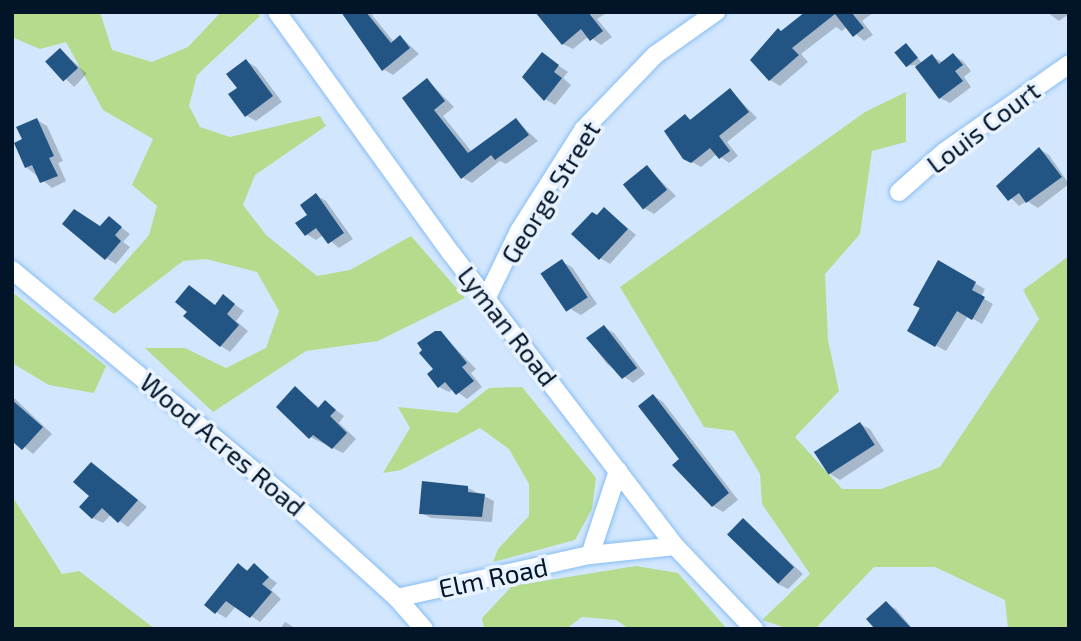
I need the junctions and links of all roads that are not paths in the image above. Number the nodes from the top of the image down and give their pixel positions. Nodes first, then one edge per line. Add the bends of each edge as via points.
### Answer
1 (277, 12) edge
2 (716, 12) edge
3 (1069, 64) edge
4 (899, 192) dead end
5 (12, 270) edge
6 (487, 297) junction
7 (618, 471) junction
8 (675, 546) junction
9 (590, 555) junction
10 (397, 598) junction
11 (424, 629) edge
12 (754, 629) edge

1 - 6 street, Lyman Road
2 - 6 street, George Street via 655,55 583,130 519,231
3 - 4 street, Louis Court via 943,152
5 - 10 street, Wood Acres Road via 179,405
6 - 7 street, Lyman Road
7 - 8 street, Lyman Road
7 - 9 street
8 - 9 street, Elm Road
8 - 12 street, Lyman Road
9 - 10 street, Elm Road
10 - 11 street, Wood Acres Road

